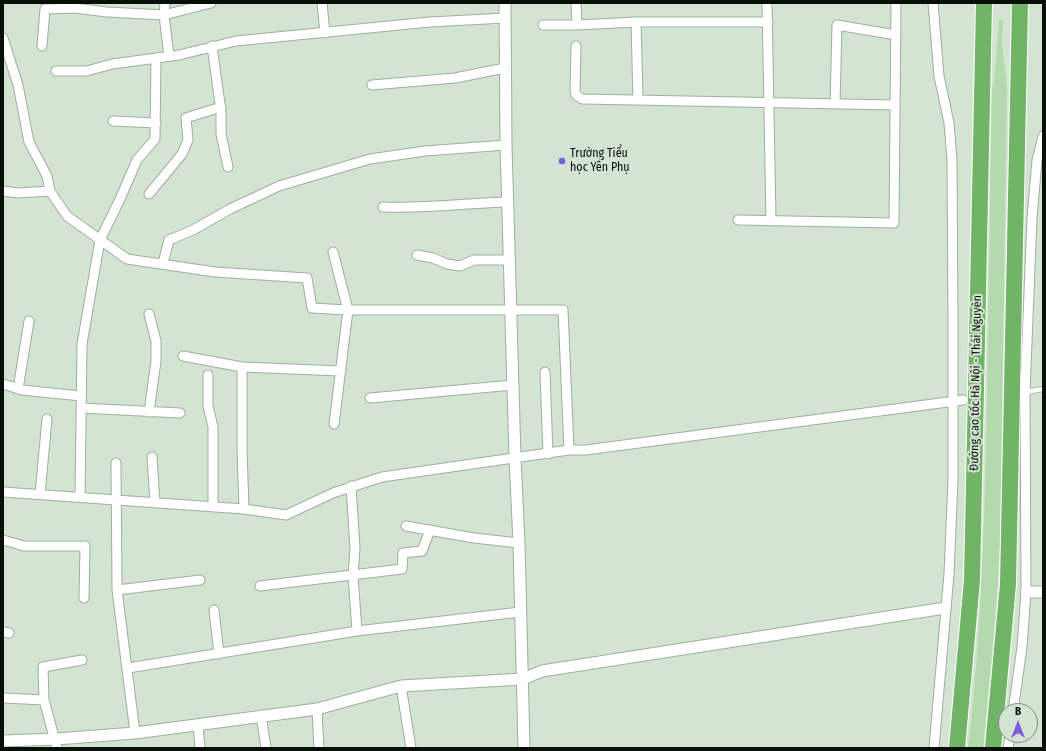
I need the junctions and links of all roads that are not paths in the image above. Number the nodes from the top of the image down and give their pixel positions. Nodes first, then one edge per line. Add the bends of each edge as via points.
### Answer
1 (108, 3) edge
2 (165, 3) edge
3 (211, 3) edge
4 (322, 3) edge
5 (505, 3) edge
6 (576, 3) edge
7 (768, 3) edge
8 (896, 3) edge
9 (934, 3) edge
10 (1020, 3) edge
11 (46, 6) edge
12 (983, 11) edge
13 (107, 12) junction
14 (164, 15) junction
15 (504, 18) junction
16 (636, 22) junction
17 (768, 22) junction
18 (543, 25) dead end
19 (577, 25) junction
20 (325, 33) junction
21 (896, 35) junction
22 (3, 38) edge
23 (42, 46) dead end
24 (212, 46) junction
25 (576, 46) dead end
26 (169, 56) junction
27 (156, 58) junction
28 (505, 68) junction
29 (56, 71) dead end
30 (372, 85) dead end
31 (638, 100) junction
32 (770, 103) junction
33 (835, 104) junction
34 (895, 105) junction
35 (221, 107) junction
36 (113, 121) dead end
37 (156, 122) junction
38 (1043, 136) edge
39 (506, 145) junction
40 (228, 167) dead end
41 (3, 191) edge
42 (50, 191) junction
43 (149, 194) dead end
44 (508, 202) junction
45 (383, 207) dead end
46 (738, 220) dead end
47 (771, 221) junction
48 (100, 240) junction
49 (333, 252) dead end
50 (417, 255) dead end
51 (510, 260) junction
52 (163, 263) junction
53 (348, 310) junction
54 (510, 310) junction
55 (149, 314) dead end
56 (29, 321) dead end
57 (183, 356) dead end
58 (242, 367) junction
59 (341, 370) junction
60 (545, 372) dead end
61 (208, 375) dead end
62 (3, 384) edge
63 (513, 385) junction
64 (18, 389) junction
65 (1043, 389) edge
66 (1023, 392) junction
67 (81, 396) junction
68 (370, 398) dead end
69 (963, 400) dead end
70 (953, 401) junction
71 (80, 408) junction
72 (149, 412) junction
73 (180, 413) dead end
74 (47, 419) dead end
75 (334, 424) dead end
76 (569, 450) junction
77 (548, 454) junction
78 (152, 457) dead end
79 (515, 458) junction
80 (116, 463) dead end
81 (352, 486) junction
82 (3, 492) edge
83 (40, 494) junction
84 (80, 497) junction
85 (117, 500) junction
86 (155, 502) junction
87 (213, 507) junction
88 (244, 509) junction
89 (406, 526) dead end
90 (430, 530) junction
91 (3, 540) edge
92 (519, 543) junction
93 (353, 575) junction
94 (200, 580) dead end
95 (260, 586) dead end
96 (117, 590) junction
97 (1026, 592) junction
98 (1043, 592) edge
99 (84, 598) dead end
100 (945, 608) junction
101 (214, 610) dead end
102 (520, 612) junction
103 (357, 631) junction
104 (219, 654) junction
105 (82, 660) dead end
106 (128, 668) junction
107 (523, 679) junction
108 (401, 686) junction
109 (3, 698) edge
110 (44, 700) junction
111 (1014, 703) edge
112 (317, 709) junction
113 (261, 716) junction
114 (198, 724) junction
115 (135, 733) junction
116 (3, 741) edge
117 (56, 744) edge
118 (200, 748) edge
119 (266, 748) edge
120 (319, 748) edge
121 (411, 748) edge
122 (524, 748) edge
123 (934, 748) edge
124 (957, 748) edge
125 (993, 748) edge

1 - 13 street
2 - 14 street
3 - 14 street
4 - 20 street
5 - 15 street
6 - 19 street
7 - 17 street
8 - 21 street
9 - 70 street via 939,76 949,122 952,160
10 - 125 highway via 1008,584
11 - 13 street
11 - 23 street
12 - 124 highway, Đường cao tốc Hà Nội - Thái Nguyên via 972,580
13 - 14 street
14 - 26 street
15 - 20 street via 430,22
15 - 28 street
16 - 17 street
16 - 19 street
16 - 31 street
17 - 32 street
18 - 19 street
20 - 24 street via 236,41
21 - 33 street via 837,25
21 - 34 street
22 - 42 street via 18,85 29,142 47,176
24 - 26 street
24 - 35 street
25 - 31 street via 575,91 579,98
26 - 27 street
27 - 29 street via 112,64 87,71
27 - 37 street
28 - 30 street via 454,78
28 - 39 street
31 - 32 street
32 - 33 street
32 - 47 street
33 - 34 street
34 - 47 street via 894,223
35 - 40 street via 221,134
35 - 43 street via 186,118 188,140 182,154
36 - 37 street
37 - 48 street via 155,139 137,160
38 - 66 street via 1036,160
39 - 44 street
39 - 52 street via 425,151 370,159 279,186 169,240
41 - 42 street
42 - 48 street via 67,216
44 - 45 street via 457,203 412,208
44 - 51 street
46 - 47 street
48 - 52 street via 127,259
48 - 67 street via 82,344
49 - 53 street
50 - 51 street via 460,266 474,260
51 - 54 street
52 - 53 street via 215,272 307,278 312,308
53 - 54 street
53 - 59 street
54 - 63 street
54 - 76 street via 564,310
55 - 72 street via 156,340
56 - 64 street
57 - 58 street
58 - 59 street
58 - 88 street
59 - 75 street
60 - 77 street
61 - 87 street via 208,406 213,426
62 - 64 street
63 - 68 street
63 - 79 street
64 - 67 street
65 - 66 lane
66 - 97 street via 1027,502
67 - 71 street
69 - 70 street
70 - 76 street via 586,450
70 - 100 street via 954,480
71 - 72 street
71 - 84 street
72 - 73 street
74 - 83 street
76 - 77 street
77 - 79 street
78 - 86 street
79 - 81 street via 382,477
79 - 92 street
80 - 85 street
81 - 88 street via 286,515
81 - 93 street via 355,548
82 - 83 street
83 - 84 street
84 - 85 street
85 - 86 street
85 - 96 street
86 - 87 street
87 - 88 street
89 - 90 street
90 - 92 street
90 - 93 street via 422,551 403,553 402,569
91 - 99 street via 24,546 85,546
92 - 102 street
93 - 95 street
93 - 103 street
94 - 96 street
96 - 106 street
97 - 98 street
97 - 111 street
100 - 107 street via 542,671
100 - 123 street
101 - 104 street
102 - 103 street
102 - 107 street
103 - 104 street
104 - 106 street
105 - 110 street via 43,667
106 - 115 street
107 - 108 street
107 - 122 street
108 - 112 street
108 - 121 street
109 - 110 street
110 - 117 street
112 - 113 street
112 - 120 street
113 - 114 street
113 - 119 street
114 - 115 street
114 - 118 street
115 - 117 street
116 - 117 street

